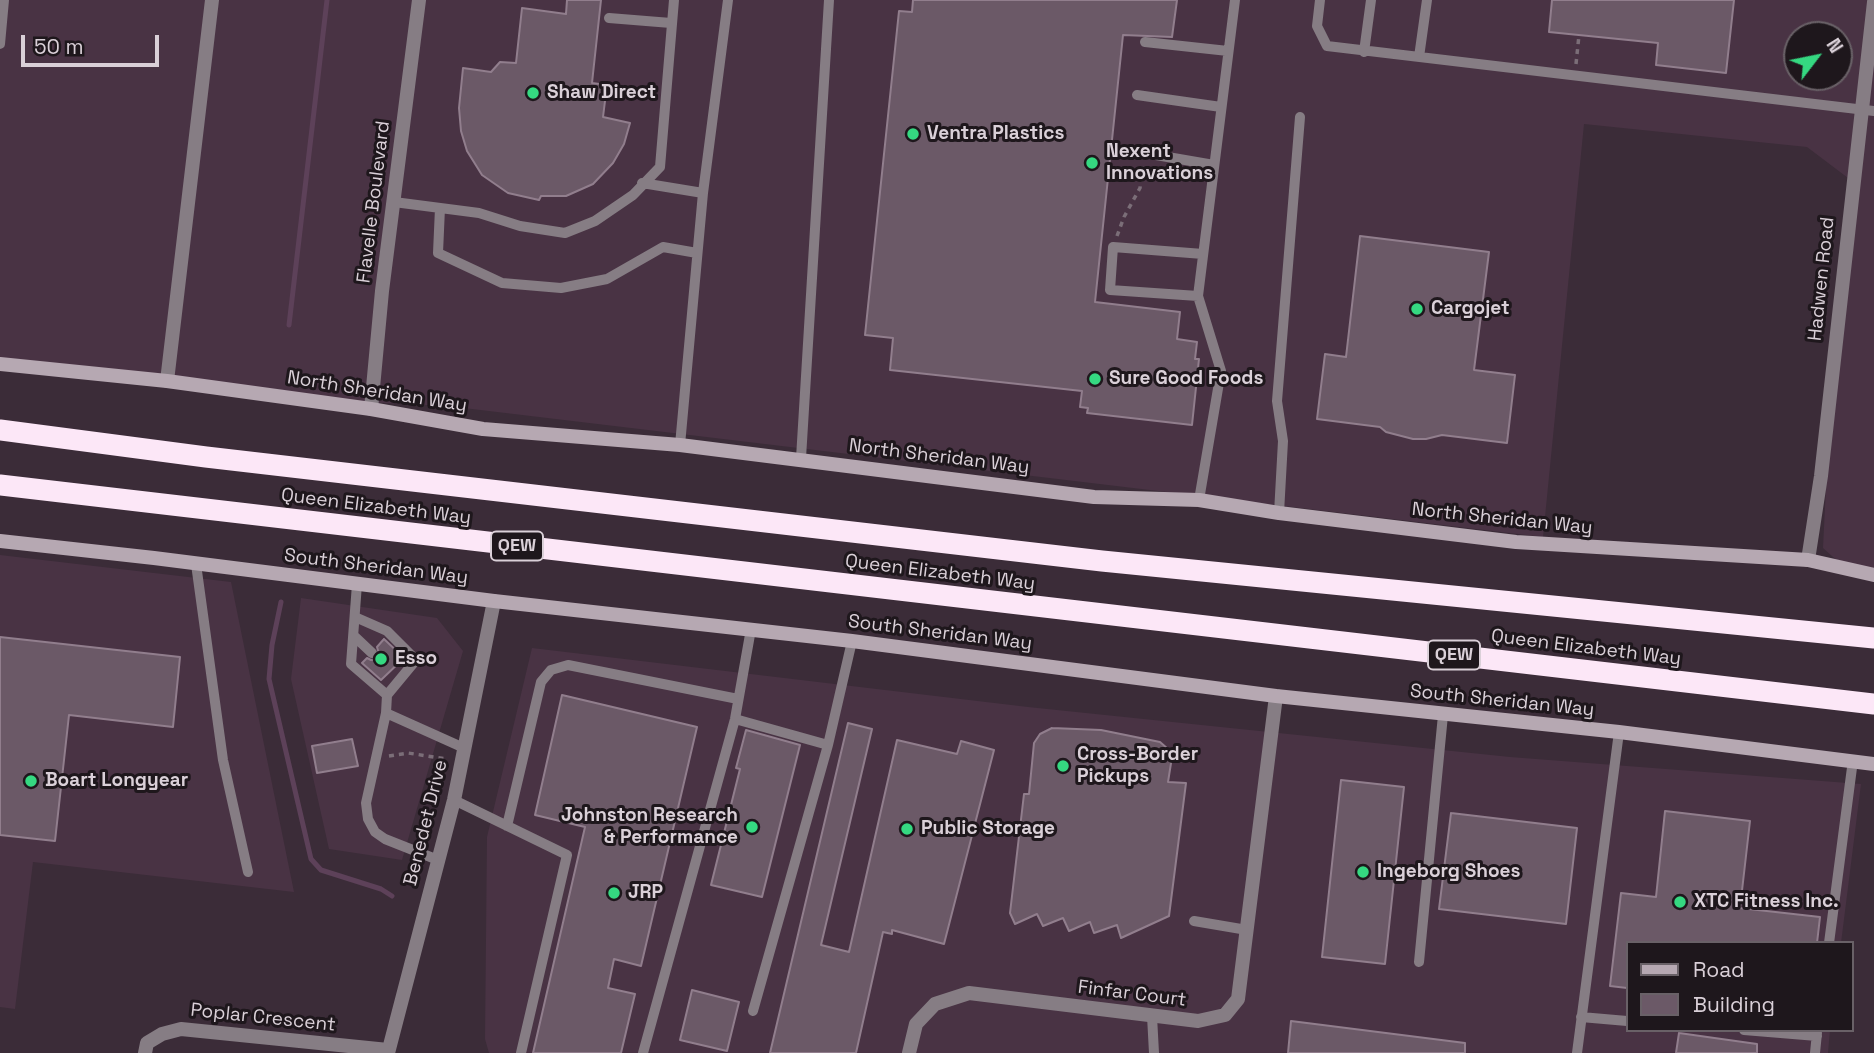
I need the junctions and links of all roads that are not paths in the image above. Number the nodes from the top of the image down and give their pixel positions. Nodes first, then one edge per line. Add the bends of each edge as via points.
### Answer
1 (4, 0) edge
2 (212, 0) edge
3 (419, 0) edge
4 (674, 0) edge
5 (728, 0) edge
6 (829, 0) edge
7 (1235, 0) edge
8 (1320, 0) edge
9 (1371, 0) edge
10 (1427, 0) edge
11 (1874, 2) edge
12 (609, 18) dead end
13 (671, 23) junction
14 (1145, 42) dead end
15 (0, 44) edge
16 (1228, 51) junction
17 (1364, 52) junction
18 (1419, 57) junction
19 (1137, 95) dead end
20 (1221, 107) junction
21 (1868, 110) edge
22 (1300, 117) dead end
23 (1127, 150) dead end
24 (1214, 165) junction
25 (642, 183) junction
26 (703, 192) junction
27 (394, 202) junction
28 (440, 208) junction
29 (697, 253) junction
30 (1203, 254) junction
31 (1198, 296) junction
32 (0, 364) edge
33 (167, 381) junction
34 (371, 409) junction
35 (0, 430) edge
36 (680, 445) junction
37 (801, 458) junction
38 (0, 485) edge
39 (1199, 500) junction
40 (1279, 513) junction
41 (0, 541) edge
42 (1808, 560) junction
43 (196, 564) junction
44 (1874, 575) edge
45 (357, 584) junction
46 (494, 601) junction
47 (355, 617) junction
48 (751, 629) junction
49 (355, 636) junction
50 (1874, 638) edge
51 (852, 640) junction
52 (372, 653) dead end
53 (391, 671) dead end
54 (400, 679) junction
55 (387, 695) junction
56 (1276, 696) junction
57 (738, 699) junction
58 (1874, 704) edge
59 (386, 713) junction
60 (1443, 715) junction
61 (735, 719) junction
62 (1619, 732) junction
63 (828, 745) junction
64 (463, 755) junction
65 (1853, 760) junction
66 (1874, 764) edge
67 (454, 800) junction
68 (507, 826) junction
69 (438, 860) junction
70 (248, 872) dead end
71 (1194, 921) dead end
72 (1247, 930) junction
73 (1829, 941) edge
74 (1419, 962) dead end
75 (753, 1011) dead end
76 (1152, 1016) junction
77 (1581, 1017) junction
78 (1626, 1021) edge
79 (1793, 1032) edge
80 (1817, 1033) edge
81 (388, 1051) edge
82 (145, 1053) edge
83 (521, 1053) edge
84 (643, 1053) edge
85 (909, 1053) edge
86 (1154, 1053) edge
87 (1577, 1053) edge
88 (1815, 1053) edge

1 - 15 lane
2 - 33 street
3 - 27 street, Flavelle Boulevard
4 - 13 lane
5 - 26 lane
6 - 37 lane
7 - 16 lane
8 - 17 lane via 1317,26 1326,46
9 - 17 lane
10 - 18 lane
11 - 21 street, Hadwen Road
12 - 13 lane
13 - 25 lane via 660,167
14 - 16 lane
16 - 20 lane
17 - 18 lane
18 - 21 lane
19 - 20 lane
20 - 24 lane
21 - 42 street, Hadwen Road
22 - 40 lane via 1277,401 1283,441
23 - 24 lane
24 - 30 lane
25 - 26 lane
25 - 28 lane via 633,195 596,221 565,233
26 - 29 lane
27 - 28 lane
27 - 34 street, Flavelle Boulevard
28 - 29 lane via 438,253 502,283 561,288 607,279 663,247
29 - 36 lane
30 - 31 lane
30 - 31 lane via 1113,247 1110,290
31 - 39 lane via 1221,371
32 - 33 street, North Sheridan Way
33 - 34 street, North Sheridan Way
34 - 36 street, North Sheridan Way via 483,429
35 - 50 highway, Queen Elizabeth Way via 1102,561
36 - 37 street, North Sheridan Way
37 - 39 street, North Sheridan Way via 1094,497
38 - 58 highway, Queen Elizabeth Way / QEW
39 - 40 street, North Sheridan Way
40 - 42 street, North Sheridan Way via 1516,542
41 - 43 street, South Sheridan Way
42 - 44 street, North Sheridan Way
43 - 45 street, South Sheridan Way
43 - 70 lane via 223,760
45 - 46 street, South Sheridan Way
45 - 47 lane
46 - 48 street, South Sheridan Way
46 - 64 street, Benedet Drive
47 - 49 lane
47 - 54 lane via 387,631 416,660
48 - 51 street, South Sheridan Way
48 - 57 lane
49 - 52 lane
49 - 55 lane via 351,664
51 - 56 street, South Sheridan Way
51 - 63 lane
53 - 54 lane
54 - 55 lane
55 - 59 lane
56 - 60 street, South Sheridan Way
56 - 72 street, Finfar Court
57 - 61 lane
57 - 68 lane via 568,665 551,670 541,682
59 - 64 lane
59 - 69 lane via 366,803 368,819 385,839
60 - 62 street, South Sheridan Way
60 - 74 lane
61 - 63 lane
61 - 84 lane
62 - 65 street, South Sheridan Way
62 - 77 lane
63 - 75 lane
64 - 67 street, Benedet Drive
65 - 66 street, South Sheridan Way
65 - 73 lane
67 - 68 lane
67 - 69 street, Benedet Drive
68 - 83 lane via 567,855
69 - 81 street, Benedet Drive
71 - 72 lane
72 - 76 street, Finfar Court via 1238,999 1225,1015 1198,1021
76 - 85 street, Finfar Court via 969,992 935,1004 916,1024
76 - 86 lane
77 - 78 lane
77 - 87 lane
79 - 80 lane
80 - 88 lane
81 - 82 street, Poplar Crescent via 181,1029 148,1042

